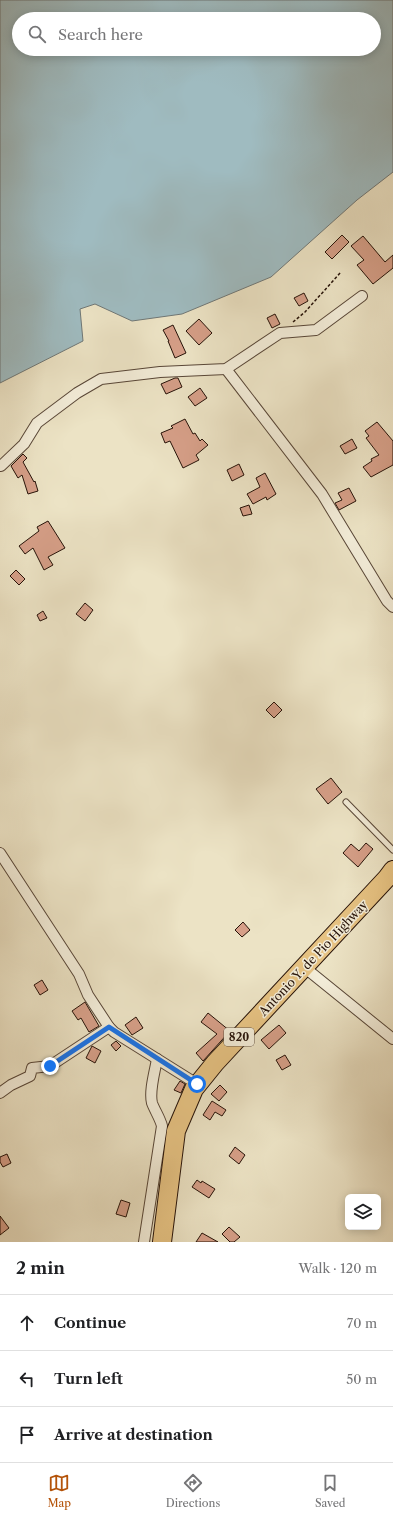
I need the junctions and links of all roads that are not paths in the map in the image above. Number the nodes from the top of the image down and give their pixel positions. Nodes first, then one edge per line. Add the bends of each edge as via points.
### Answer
1 (362, 296) dead end
2 (226, 369) junction
3 (0, 466) edge
4 (393, 607) edge
5 (346, 802) dead end
6 (393, 850) edge
7 (0, 853) edge
8 (393, 870) edge
9 (304, 967) junction
10 (109, 1027) junction
11 (393, 1039) edge
12 (157, 1059) junction
13 (197, 1084) junction
14 (0, 1092) edge
15 (144, 1242) edge
16 (162, 1242) edge

1 - 2 street via 316,330 280,333
2 - 3 street via 160,372 101,379 77,393 38,423 24,444
2 - 4 street via 322,494
5 - 6 lane
7 - 10 street
8 - 9 highway, Antonio Y. de Pio Highway / 820
9 - 11 street
9 - 13 highway, Antonio Y. de Pio Highway / 820
10 - 12 street
10 - 14 street via 50,1066 32,1068 30,1076
12 - 13 street
12 - 15 street via 152,1102 162,1126
13 - 16 highway, Antonio Y. de Pio Highway / 820 via 176,1131

